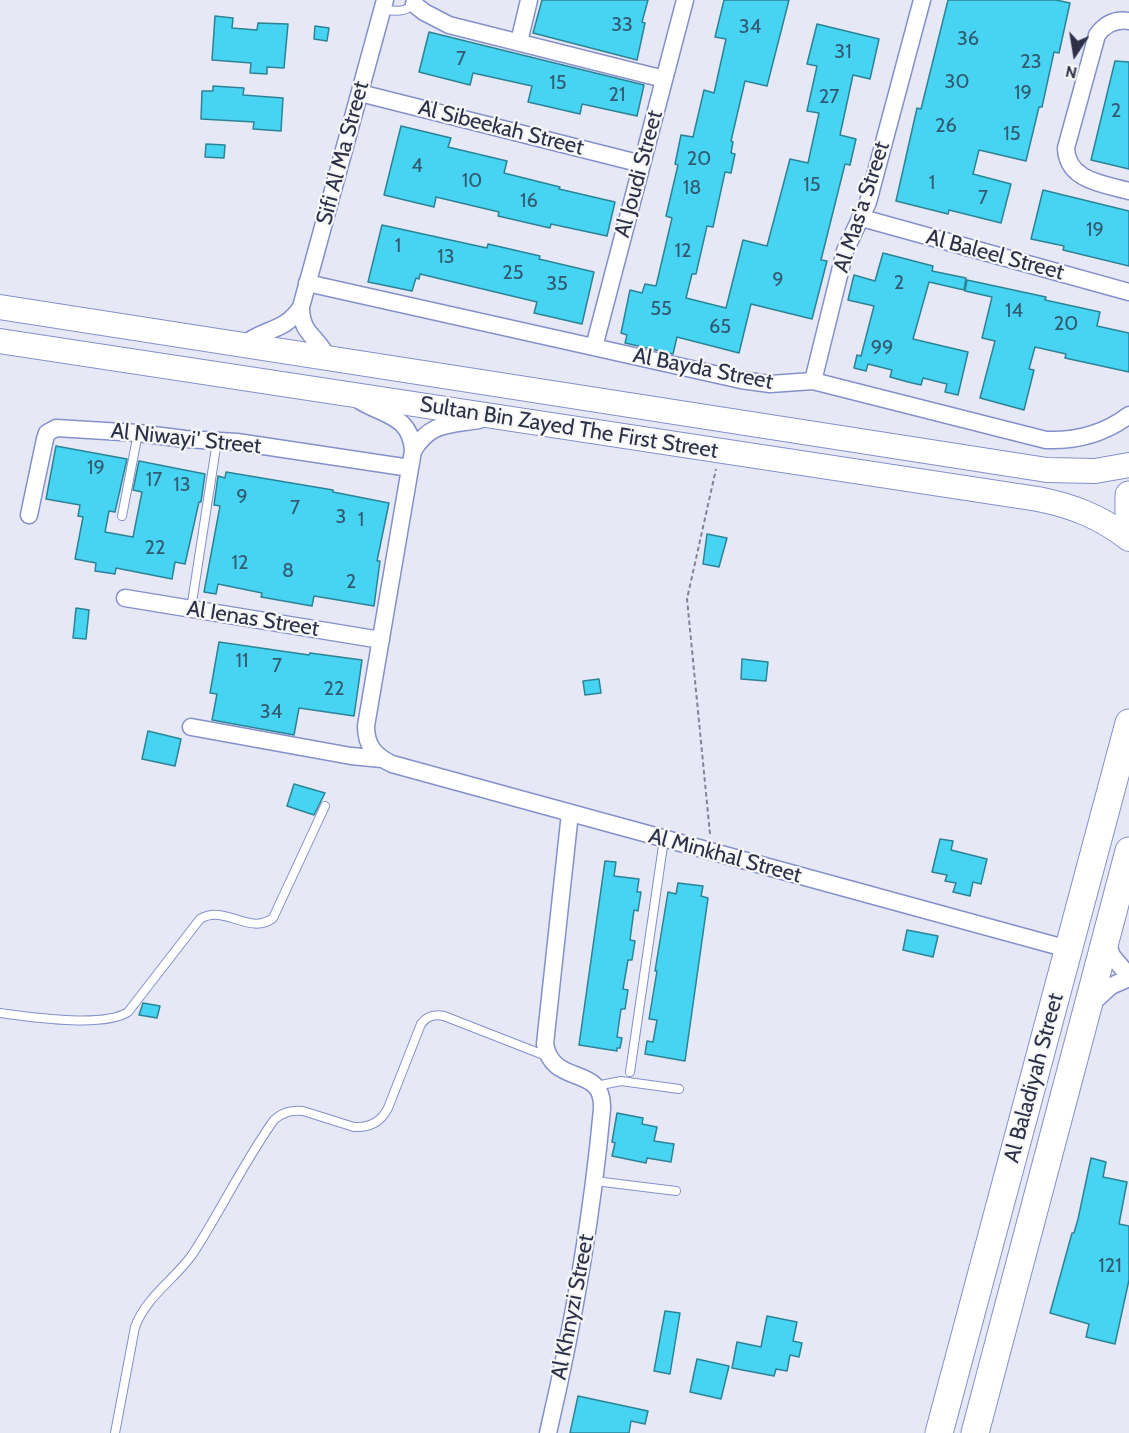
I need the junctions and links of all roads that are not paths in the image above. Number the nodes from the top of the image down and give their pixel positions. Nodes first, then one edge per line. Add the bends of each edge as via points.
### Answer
1 (529, 0) edge
2 (685, 0) edge
3 (922, 0) edge
4 (415, 2) edge
5 (384, 5) edge
6 (1129, 21) edge
7 (519, 42) junction
8 (664, 79) junction
9 (360, 93) junction
10 (642, 164) junction
11 (1129, 191) edge
12 (862, 218) junction
13 (308, 283) junction
14 (1129, 292) edge
15 (0, 307) edge
16 (301, 307) junction
17 (0, 341) edge
18 (243, 345) junction
19 (594, 347) junction
20 (327, 358) junction
21 (813, 381) junction
22 (353, 395) junction
23 (1129, 415) edge
24 (494, 417) junction
25 (138, 433) junction
26 (217, 441) junction
27 (412, 460) junction
28 (1129, 465) edge
29 (1129, 495) edge
30 (28, 515) dead end
31 (122, 516) dead end
32 (1129, 520) edge
33 (1129, 539) edge
34 (125, 598) dead end
35 (191, 609) junction
36 (381, 640) junction
37 (1129, 723) edge
38 (191, 727) dead end
39 (382, 759) junction
40 (325, 806) dead end
41 (570, 813) junction
42 (664, 839) junction
43 (1129, 851) edge
44 (1106, 939) junction
45 (1068, 949) junction
46 (1129, 977) edge
47 (1088, 1008) junction
48 (0, 1013) edge
49 (549, 1057) junction
50 (630, 1078) junction
51 (596, 1086) junction
52 (679, 1089) dead end
53 (595, 1181) junction
54 (676, 1191) dead end
55 (947, 1420) edge
56 (976, 1432) edge
57 (115, 1433) edge
58 (548, 1433) edge
59 (939, 1433) edge

1 - 7 street
2 - 8 street, Al Joudi Street
3 - 12 street, Al Mas'a Street
4 - 5 lane via 399,12
4 - 7 street via 424,12 449,25
5 - 9 street, Sifi Al Ma Street
6 - 11 street via 1112,22 1097,35 1066,148 1068,161 1080,176
7 - 8 street
8 - 10 street, Al Joudi Street
9 - 10 street, Al Sibeekah Street
9 - 13 street, Sifi Al Ma Street
10 - 19 street, Al Joudi Street
12 - 14 street, Al Baleel Street
12 - 21 street, Al Mas'a Street via 845,251
13 - 16 street, Sifi Al Ma Street
13 - 19 street, Al Bayda Street
15 - 18 main road, Sultan Bin Zayed The First Street
16 - 18 street via 285,325
16 - 20 street via 304,327
17 - 22 main road, Sultan Bin Zayed The First Street
18 - 20 main road, Sultan Bin Zayed The First Street
19 - 21 street, Al Bayda Street via 756,383
20 - 28 main road, Sultan Bin Zayed The First Street via 1047,470 1087,471
21 - 23 street, Al Bayda Street via 1046,440 1089,436
22 - 24 main road, Sultan Bin Zayed The First Street
22 - 27 street via 402,423 410,436
24 - 27 street via 435,428 422,438
24 - 33 main road, Sultan Bin Zayed The First Street via 1053,502 1099,518
25 - 26 street, Al Niwayi' Street
25 - 30 street, Al Niwayi' Street via 51,430 45,439
25 - 31 lane
26 - 27 street, Al Niwayi' Street
26 - 35 lane
27 - 36 street
29 - 32 main road
34 - 35 street, Al Ienas Street
35 - 36 street, Al Ienas Street
36 - 39 street via 366,737 369,747
37 - 45 main road, Al Baladiyah Street
38 - 39 street, Al Minkhal Street
39 - 41 street, Al Minkhal Street
40 - 48 lane via 273,918 258,925 220,915 200,919 128,1012 107,1020
41 - 42 street, Al Minkhal Street
41 - 49 street via 545,1037
42 - 45 street, Al Minkhal Street
42 - 50 lane
43 - 44 main road, Al Baladiyah Street
44 - 46 street via 1112,956
44 - 47 main road, Al Baladiyah Street
45 - 55 main road, Al Baladiyah Street
46 - 47 street via 1102,992
47 - 56 main road, Al Baladiyah Street
49 - 51 street via 564,1072 582,1076
49 - 57 lane via 444,1016 430,1016 421,1024 388,1108 375,1124 354,1127 295,1110 274,1120 192,1255 139,1316
50 - 51 lane
50 - 52 lane
51 - 53 street, Al Khnyzi Street via 602,1103
53 - 54 lane
53 - 58 street, Al Khnyzi Street via 577,1302
55 - 59 main road, Al Baladiyah Street

